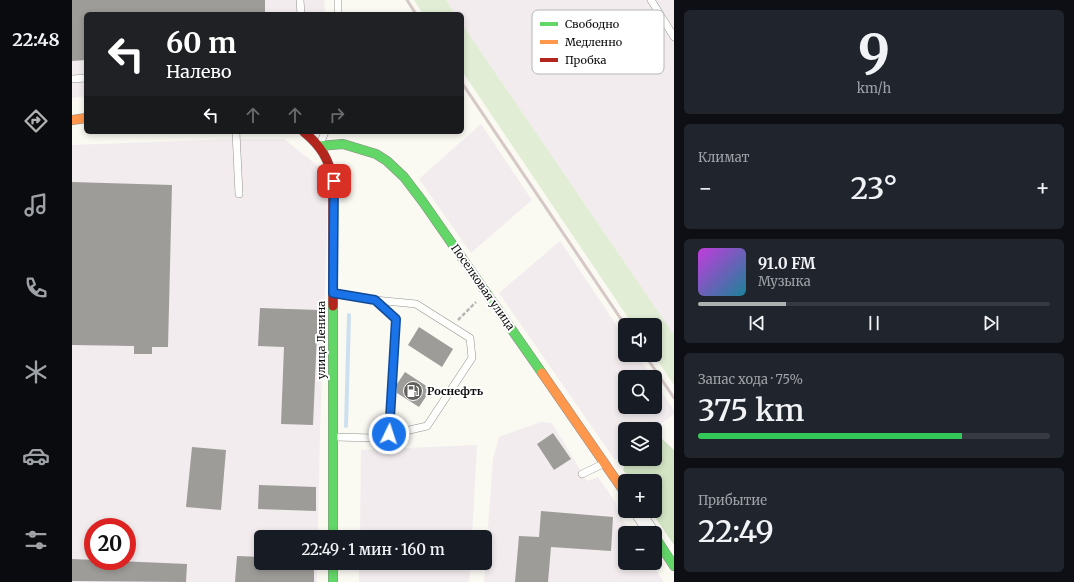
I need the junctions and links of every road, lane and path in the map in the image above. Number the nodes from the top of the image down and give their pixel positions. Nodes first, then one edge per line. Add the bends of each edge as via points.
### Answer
1 (300, 0) edge
2 (338, 0) edge
3 (651, 0) edge
4 (657, 10) edge
5 (301, 12) edge
6 (338, 12) edge
7 (664, 21) edge
8 (674, 37) edge
9 (84, 78) edge
10 (72, 79) edge
11 (84, 118) edge
12 (72, 120) edge
13 (236, 134) edge
14 (307, 134) edge
15 (324, 134) edge
16 (319, 146) junction
17 (239, 194) dead end
18 (486, 292) junction
19 (333, 293) junction
20 (375, 300) junction
21 (452, 327) junction
22 (389, 434) junction
23 (334, 437) junction
24 (605, 463) junction
25 (582, 474) dead end
26 (618, 482) edge
27 (333, 530) edge
28 (662, 548) edge
29 (674, 566) edge
30 (333, 570) edge
31 (333, 582) edge

1 - 5 lane
2 - 6 lane
3 - 4 lane
7 - 8 lane
9 - 10 lane
11 - 12 street
13 - 17 lane
14 - 16 street
15 - 16 lane
16 - 18 street, Поселковая улица via 344,144 376,154 387,161 404,177 423,202
16 - 19 street, улица Ленина via 327,157 334,181
18 - 21 path
18 - 24 street, Поселковая улица
19 - 20 lane
19 - 23 street, улица Ленина
20 - 21 lane via 416,304
20 - 22 lane via 396,319
21 - 22 lane via 470,338 472,358 427,426
22 - 23 lane via 375,438
23 - 27 street, улица Ленина
24 - 25 lane
24 - 26 street, Поселковая улица
28 - 29 street
30 - 31 street

